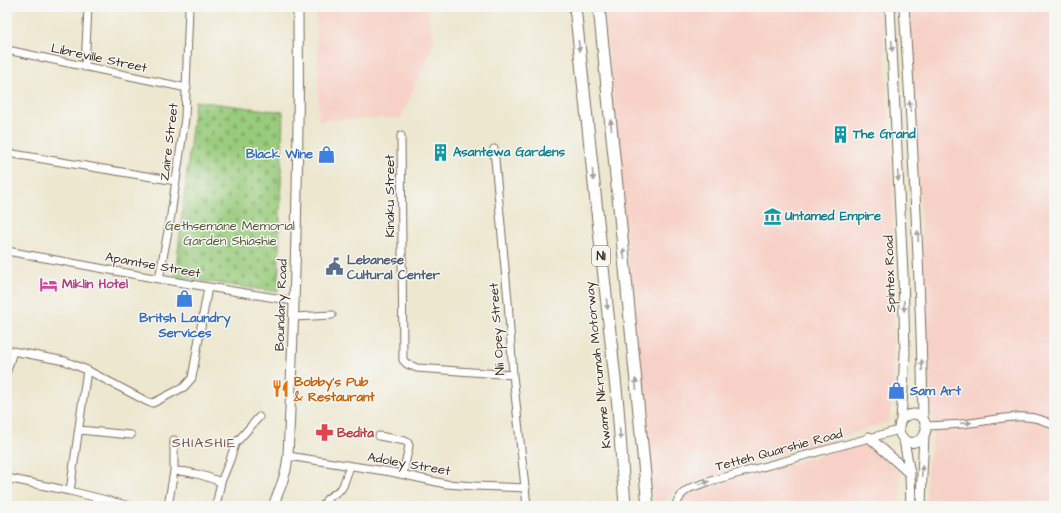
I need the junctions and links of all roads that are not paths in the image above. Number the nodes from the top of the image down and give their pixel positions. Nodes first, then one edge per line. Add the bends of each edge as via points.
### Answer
1 (88, 7) edge
2 (189, 7) edge
3 (298, 7) edge
4 (575, 7) edge
5 (598, 7) edge
6 (890, 7) edge
7 (904, 7) edge
8 (7, 50) edge
9 (85, 67) junction
10 (186, 88) junction
11 (401, 136) dead end
12 (494, 150) dead end
13 (7, 153) edge
14 (176, 181) junction
15 (7, 251) edge
16 (160, 279) junction
17 (208, 287) junction
18 (294, 301) junction
19 (332, 315) dead end
20 (294, 317) junction
21 (10, 350) edge
22 (87, 370) junction
23 (7, 371) edge
24 (513, 375) junction
25 (259, 417) dead end
26 (901, 420) junction
27 (925, 422) junction
28 (1054, 426) edge
29 (79, 430) junction
30 (898, 430) junction
31 (131, 435) dead end
32 (379, 436) dead end
33 (924, 436) junction
34 (869, 438) junction
35 (174, 440) dead end
36 (904, 440) junction
37 (288, 456) junction
38 (350, 466) junction
39 (174, 471) junction
40 (403, 474) junction
41 (910, 474) junction
42 (7, 478) edge
43 (221, 482) junction
44 (526, 488) junction
45 (70, 491) junction
46 (130, 506) edge
47 (168, 506) edge
48 (216, 506) edge
49 (273, 506) edge
50 (323, 506) edge
51 (528, 506) edge
52 (625, 506) edge
53 (648, 506) edge
54 (675, 506) edge
55 (912, 506) edge
56 (921, 506) edge

1 - 9 street
2 - 10 street, Zaire Street
3 - 18 main road, Boundary Road
4 -> 52 highway, Kwame Nkrumah Motorway / N1 via 618,406
53 -> 5 highway, N1
6 -> 26 main road, Spintex Road via 905,330
27 -> 7 main road via 918,241
8 - 9 street, Libreville Street
9 - 10 street, Libreville Street
10 - 14 street, Zaire Street via 185,118
11 - 24 street, Kinaku Street via 403,360 417,368
12 - 24 street, Nii Opey Street
13 - 14 street
14 - 16 street, Zaire Street
15 - 16 street, Apamtse Street
16 - 17 street, Apamtse Street
17 - 18 street, Apamtse Street
17 - 22 street via 192,378 184,388 153,403
18 - 20 main road, Boundary Road
19 - 20 street
20 - 37 main road, Boundary Road
21 - 22 street via 64,361
21 - 23 street
22 - 29 street
24 - 44 street, Nii Opey Street
25 - 43 street via 234,444
26 - 27 main road via 912,414 920,416
26 - 30 main road, Spintex Road
27 -> 28 street via 970,423 1026,417 1047,421
27 - 33 main road via 927,431
29 - 31 street
29 - 45 street
30 - 34 street, Tetteh Quarshie Road
30 - 36 main road
32 - 40 street via 408,442
33 - 36 main road via 915,442
56 -> 33 main road
34 - 41 main road
54 -> 34 street, Tetteh Quarshie Road via 682,494 690,488
35 - 39 street
36 - 41 main road
37 - 38 street, Adoley Street
37 - 49 main road, Boundary Road via 284,477
38 - 40 street, Adoley Street
38 - 50 street via 341,489 327,499
39 - 43 street via 197,473
39 - 47 street
40 - 44 street, Adoley Street via 446,484
41 - 55 main road
42 - 45 street
43 - 48 street
44 - 51 street, Nii Opey Street
45 - 46 street

